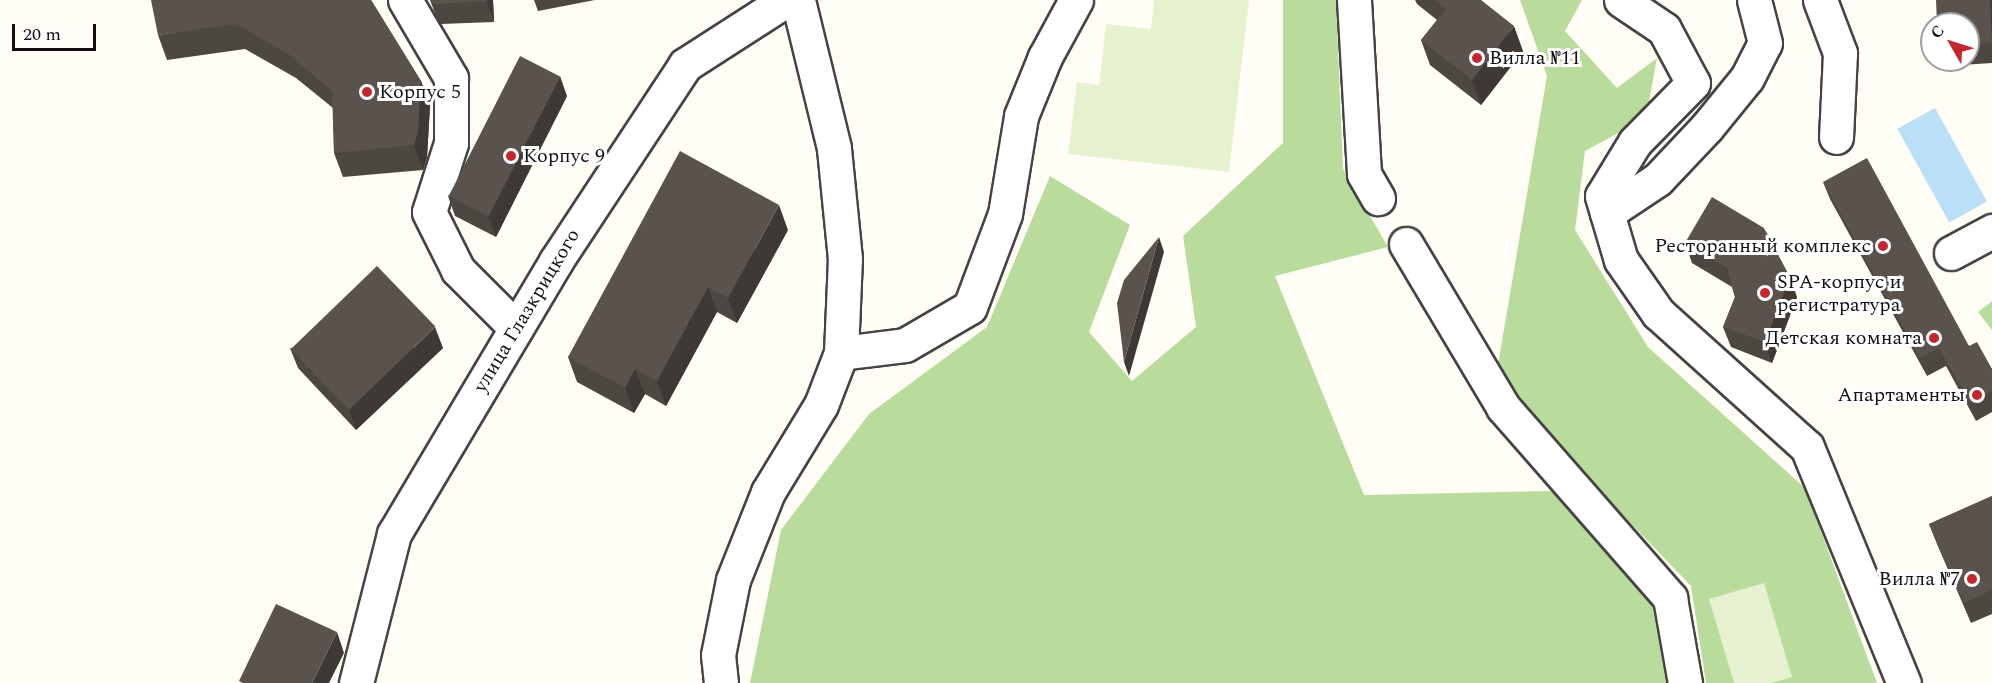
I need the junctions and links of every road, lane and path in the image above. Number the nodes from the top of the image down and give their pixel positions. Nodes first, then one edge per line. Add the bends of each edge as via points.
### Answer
1 (405, 0) edge
2 (786, 0) edge
3 (798, 0) edge
4 (1076, 0) edge
5 (1354, 0) edge
6 (1621, 0) edge
7 (1754, 0) edge
8 (1820, 0) edge
9 (1836, 137) dead end
10 (1378, 198) dead end
11 (1607, 213) junction
12 (1992, 231) edge
13 (1406, 244) dead end
14 (1951, 253) dead end
15 (516, 328) junction
16 (841, 353) junction
17 (356, 683) edge
18 (721, 683) edge
19 (1685, 683) edge
20 (1904, 683) edge

1 - 15 street via 451,78 451,142 429,212 458,270
2 - 15 street, улица Глазкрицкого via 685,64
3 - 16 street via 834,148 845,259
4 - 16 street via 1044,57 1021,116 1005,214 970,307 905,345
5 - 10 street via 1364,174
6 - 11 street via 1664,29 1693,83 1635,142 1602,196
7 - 11 street via 1765,43 1747,78 1658,179
8 - 9 street via 1840,53
11 - 20 street via 1621,260 1658,313 1807,447
12 - 14 street
13 - 19 street via 1503,407 1670,598
15 - 17 street, улица Глазкрицкого via 394,534
16 - 18 street via 821,405 768,492 733,580 718,655

